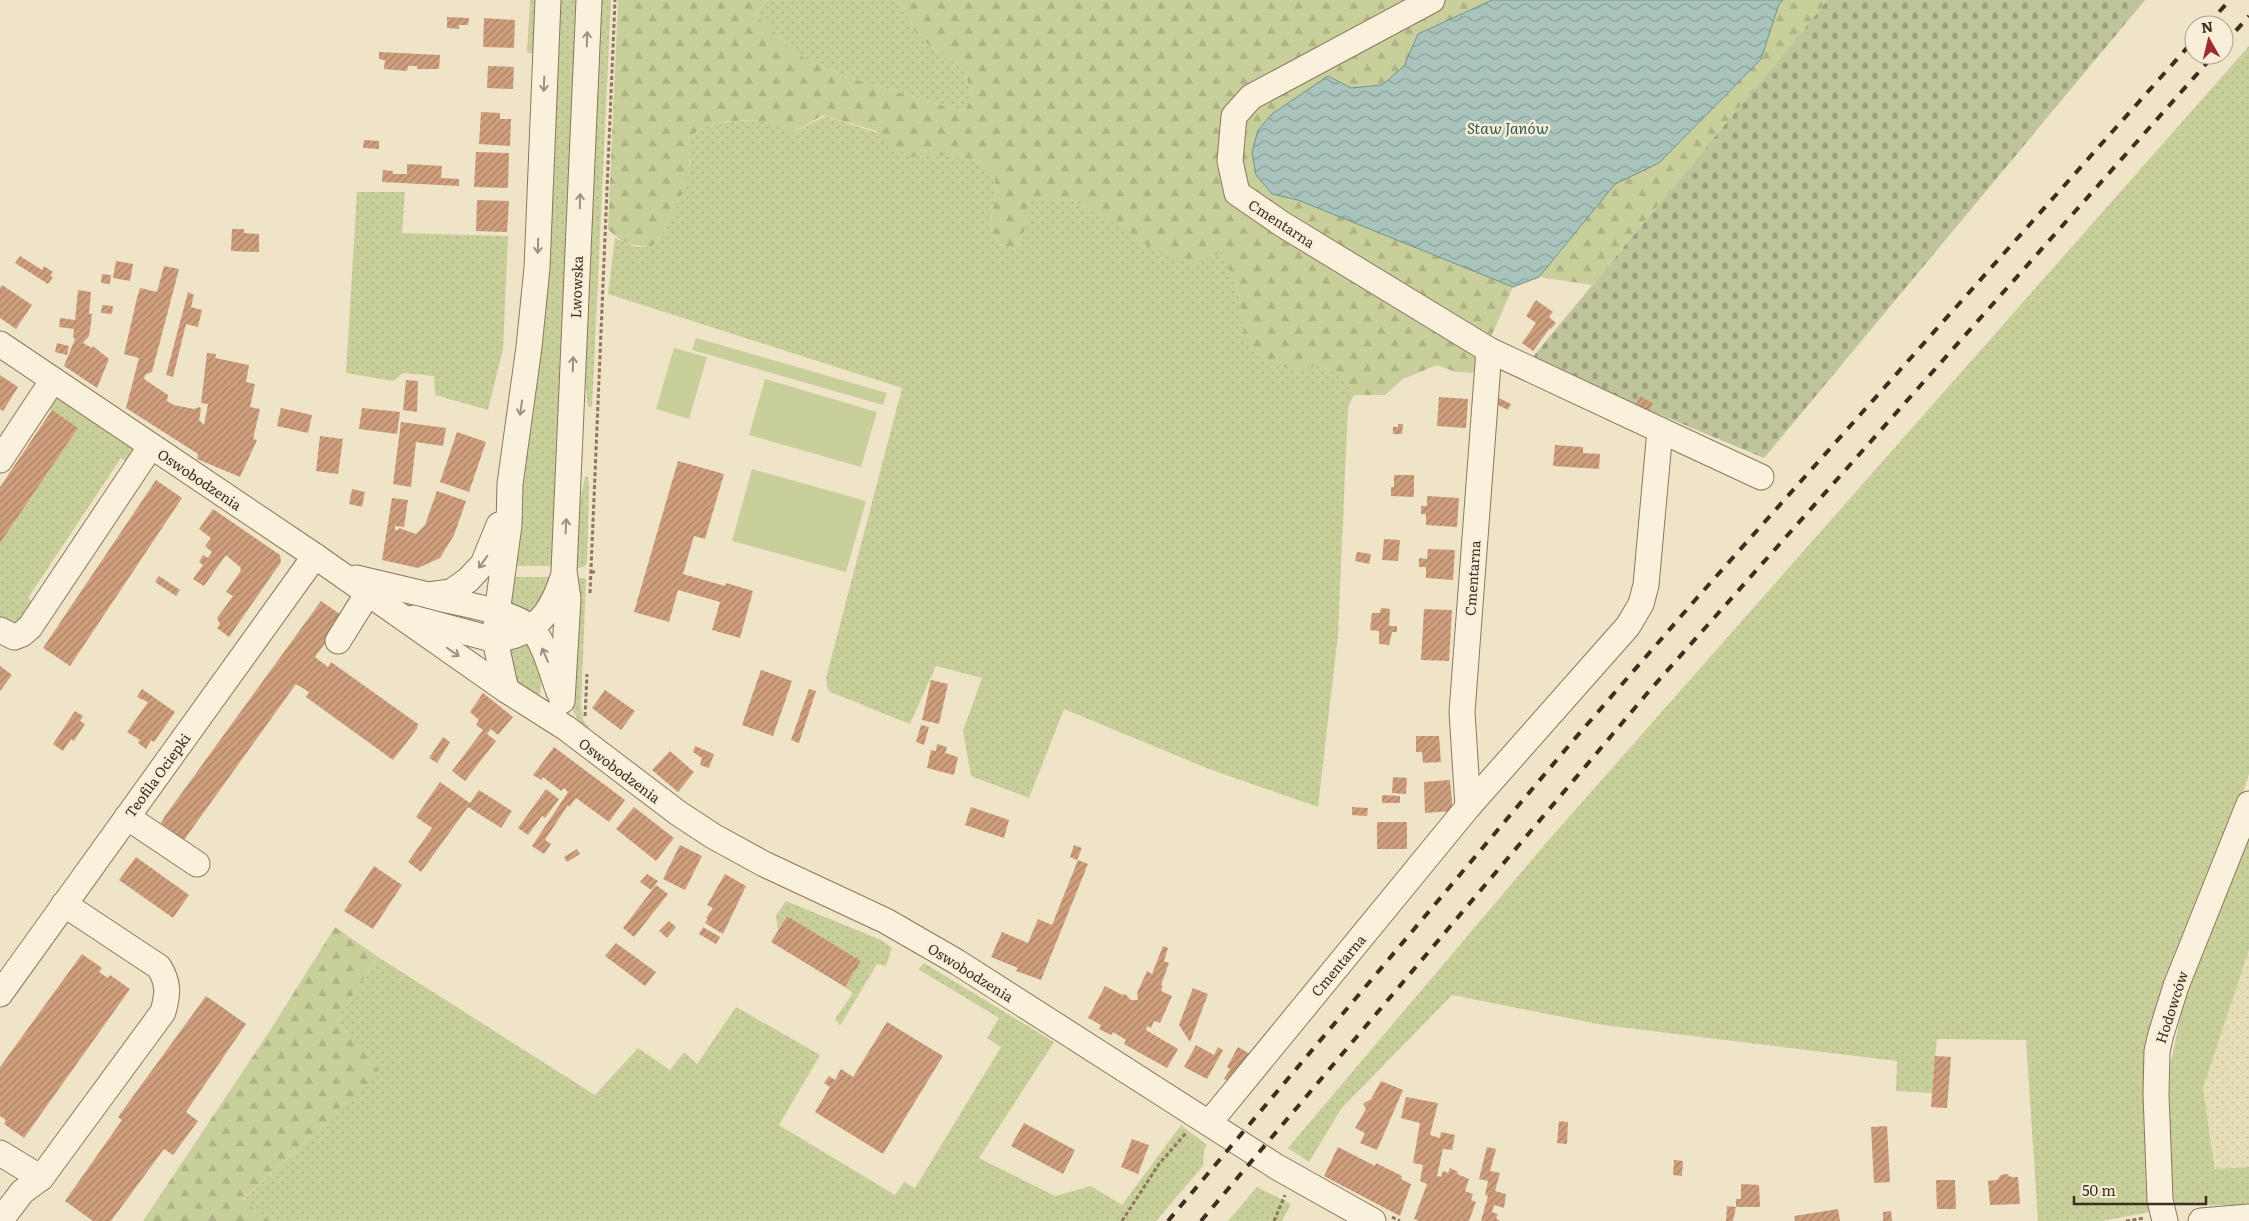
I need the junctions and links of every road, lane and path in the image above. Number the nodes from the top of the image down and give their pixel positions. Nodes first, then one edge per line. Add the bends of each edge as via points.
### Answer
1 (548, 0) edge
2 (588, 0) edge
3 (615, 0) edge
4 (1432, 0) edge
5 (0, 344) edge
6 (1489, 350) junction
7 (53, 380) junction
8 (1660, 430) junction
9 (150, 446) junction
10 (0, 460) edge
11 (1762, 477) dead end
12 (510, 484) junction
13 (315, 556) junction
14 (591, 572) junction
15 (597, 572) dead end
16 (564, 574) junction
17 (341, 575) junction
18 (368, 593) junction
19 (428, 595) junction
20 (590, 601) dead end
21 (497, 612) junction
22 (399, 614) junction
23 (532, 628) junction
24 (0, 630) edge
25 (495, 640) junction
26 (338, 641) dead end
27 (587, 668) dead end
28 (506, 690) junction
29 (562, 701) junction
30 (575, 736) junction
31 (2249, 804) edge
32 (1468, 807) junction
33 (127, 817) junction
34 (197, 864) dead end
35 (64, 904) junction
36 (0, 994) edge
37 (1204, 1120) junction
38 (0, 1153) edge
39 (1293, 1176) junction
40 (41, 1178) junction
41 (2249, 1217) edge
42 (0, 1221) edge
43 (1122, 1221) edge
44 (1274, 1221) edge
45 (1373, 1221) edge
46 (2165, 1221) edge
47 (2201, 1221) edge

1 -> 12 street via 537,268
16 -> 2 street, Lwowska
3 - 14 path
4 - 6 street, Cmentarna via 1251,97 1234,116 1230,162 1237,193 1282,224
5 - 7 street, Oswobodzenia
6 - 8 street, Cmentarna
6 - 32 street, Cmentarna via 1462,712
7 - 9 street, Oswobodzenia
7 - 10 street
8 - 11 street, Cmentarna
8 - 32 street, Cmentarna via 1646,585 1641,604 1628,626
9 - 13 street, Oswobodzenia
9 - 24 street via 30,627 14,637
12 -> 19 street via 500,522 483,564 451,592
12 - 21 street via 509,525
13 - 17 street, Oswobodzenia
13 - 33 street, Teofila Ociepki
14 - 15 path
14 - 20 path
16 - 23 street, Lwowska via 555,601
16 - 29 street, Lwowska via 568,599
17 - 18 street, Oswobodzenia
17 - 19 street
18 - 22 street, Oswobodzenia
18 - 26 street
19 - 21 street
21 - 23 street
21 - 25 street
22 - 25 street, Oswobodzenia
22 -> 28 street, Oswobodzenia
23 - 25 street, Lwowska
29 -> 23 street, Oswobodzenia via 548,659
25 - 28 street
27 - 30 path via 585,716 592,732
28 - 30 street, Oswobodzenia
29 - 30 street, Oswobodzenia
30 - 37 street, Oswobodzenia via 713,836 764,864 886,921 972,971
31 - 46 street, Hodowców via 2176,986 2157,1051 2160,1200
32 - 37 street, Cmentarna
33 - 34 street
33 - 35 street, Teofila Ociepki
35 - 36 street, Teofila Ociepki
35 - 40 street via 159,967 166,979 168,993 163,1012
37 - 39 street, Oswobodzenia
37 - 43 path via 1159,1164
38 - 40 street
39 - 44 path
39 - 45 street, Oswobodzenia
40 - 42 street via 22,1192
41 - 47 street

